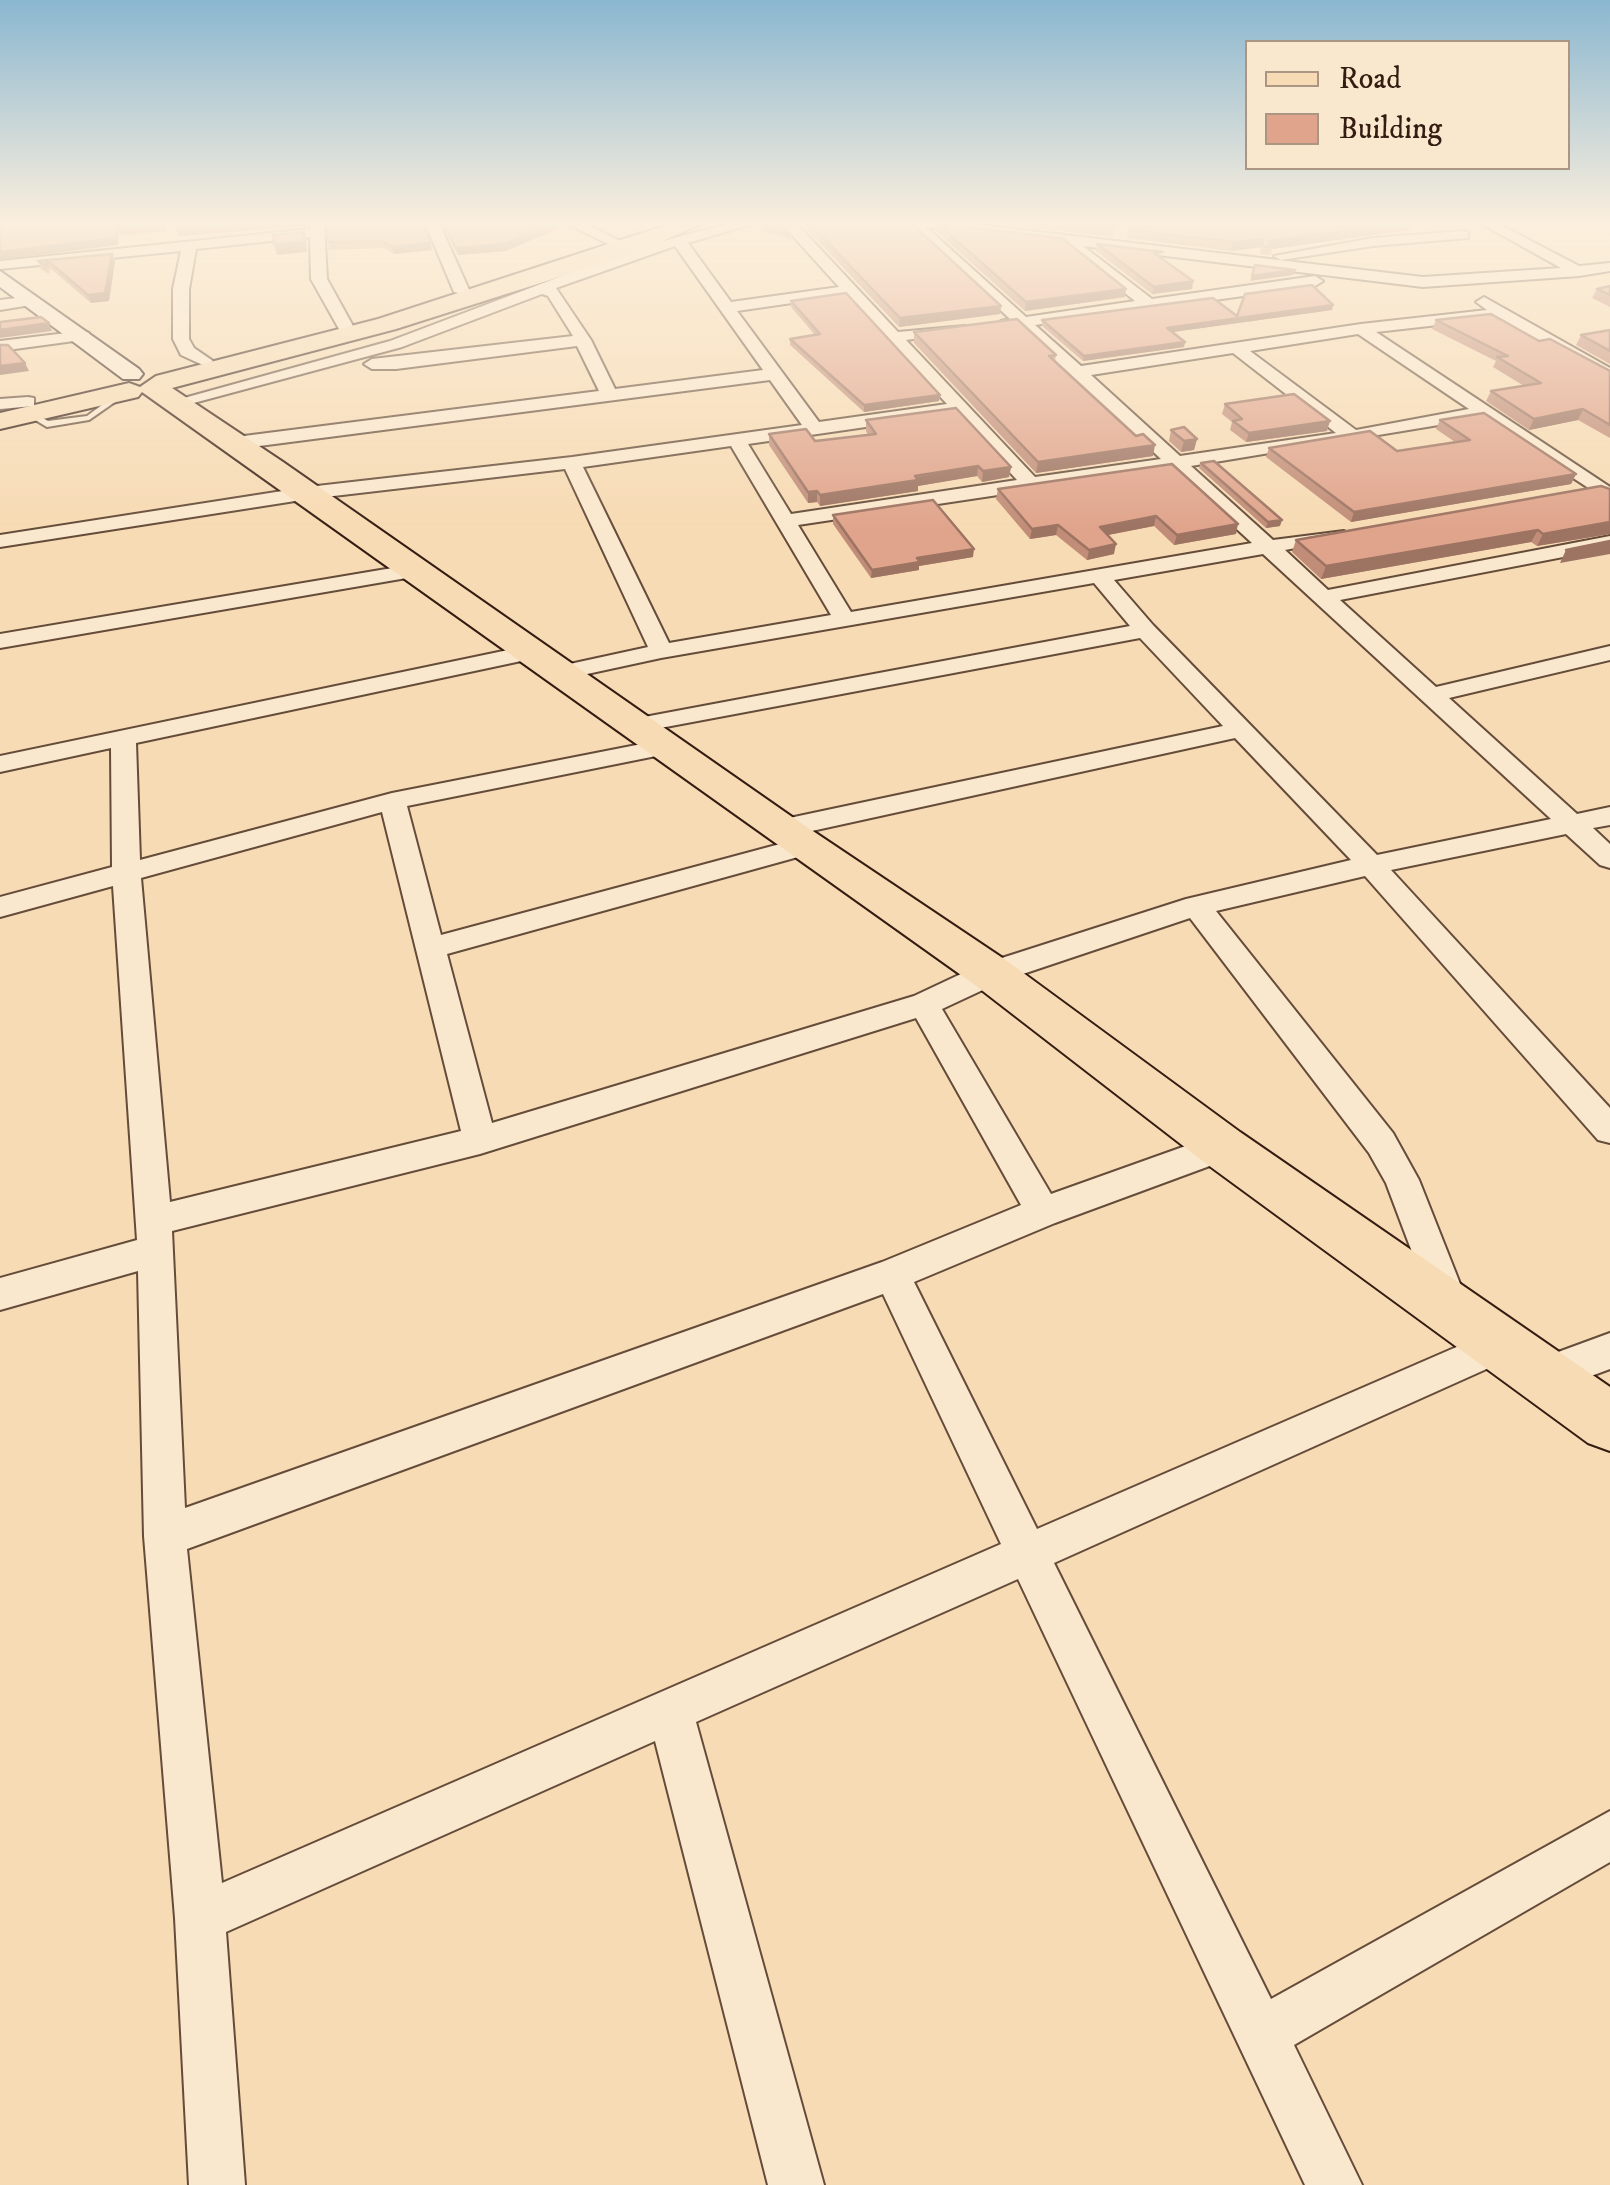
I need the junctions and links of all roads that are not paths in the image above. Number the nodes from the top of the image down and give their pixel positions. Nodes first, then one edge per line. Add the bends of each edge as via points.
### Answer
1 (66, 325) edge
2 (181, 325) edge
3 (343, 325) edge
4 (383, 325) edge
5 (393, 325) edge
6 (447, 325) edge
7 (574, 325) edge
8 (740, 325) edge
9 (883, 325) edge
10 (997, 325) edge
11 (1025, 325) edge
12 (1397, 325) edge
13 (1524, 325) edge
14 (1361, 329) junction
15 (83, 336) junction
16 (894, 337) junction
17 (350, 339) junction
18 (584, 340) junction
19 (0, 346) edge
20 (1235, 348) junction
21 (205, 361) junction
22 (1077, 372) junction
23 (773, 374) junction
24 (1610, 375) edge
25 (143, 386) junction
26 (609, 394) junction
27 (0, 406) edge
28 (30, 408) junction
29 (960, 408) junction
30 (1484, 412) junction
31 (0, 421) edge
32 (816, 431) junction
33 (1352, 436) junction
34 (737, 441) junction
35 (236, 443) junction
36 (1178, 462) junction
37 (572, 463) junction
38 (1031, 484) junction
39 (1606, 490) edge
40 (308, 493) junction
41 (1560, 496) edge
42 (788, 520) junction
43 (1368, 530) edge
44 (0, 541) edge
45 (1610, 542) edge
46 (1272, 547) junction
47 (416, 570) junction
48 (1099, 576) junction
49 (1324, 597) junction
50 (845, 620) junction
51 (1145, 630) junction
52 (0, 641) edge
53 (662, 651) junction
54 (1610, 652) edge
55 (548, 662) junction
56 (1431, 695) junction
57 (1243, 729) junction
58 (653, 736) junction
59 (123, 738) junction
60 (0, 764) edge
61 (392, 802) junction
62 (1610, 816) edge
63 (1572, 824) junction
64 (793, 838) junction
65 (1610, 859) edge
66 (1371, 864) junction
67 (126, 871) junction
68 (0, 906) edge
69 (1196, 906) junction
70 (428, 949) junction
71 (991, 973) junction
72 (924, 1004) junction
73 (1610, 1130) edge
74 (480, 1140) junction
75 (1222, 1147) junction
76 (1043, 1212) junction
77 (155, 1236) junction
78 (892, 1275) junction
79 (0, 1294) edge
80 (1453, 1312) junction
81 (1498, 1346) junction
82 (1610, 1351) edge
83 (1545, 1374) junction
84 (1610, 1422) edge
85 (164, 1536) junction
86 (1028, 1556) junction
87 (670, 1709) junction
88 (1610, 1835) edge
89 (200, 1918) junction
90 (1260, 2035) junction
91 (216, 2184) edge
92 (796, 2185) edge
93 (1334, 2185) edge

1 - 15 main road
2 - 21 street via 188,350
3 - 17 street
4 - 17 main road
5 - 17 main road
6 - 17 street via 415,338
7 - 18 street
8 - 23 street
9 - 16 street
10 - 16 street
11 - 22 street
12 - 14 street
13 - 24 street
14 - 20 street
14 - 30 street
15 - 19 street
15 - 25 main road
16 - 29 street
17 - 18 street via 368,363 396,364
17 - 21 main road
17 - 25 main road
18 - 26 street
20 - 22 street
20 - 33 street
21 - 25 main road
22 - 36 street
23 - 26 street
23 - 32 street
25 - 28 main road
25 - 35 main road
26 - 35 street
27 - 28 main road
28 - 31 main road
29 - 32 street
29 - 38 street
30 - 33 street
30 - 39 street
32 - 34 street
33 - 36 street
34 - 37 street
34 - 42 street
35 - 40 main road
36 - 38 street
36 - 46 street
37 - 40 street
37 - 53 street
38 - 42 street
39 - 41 street
40 - 44 street
40 - 47 main road
42 - 50 street
43 - 46 street
45 - 49 street
46 - 48 street
46 - 49 street
47 - 52 street
47 - 55 main road
48 - 50 street
48 - 51 street
49 - 56 street
50 - 53 street
51 - 57 street
51 - 58 street
53 - 55 street
54 - 56 street
55 - 58 main road
55 - 59 street
56 - 63 street
57 - 64 street
57 - 66 street
58 - 61 street
58 - 64 main road
59 - 60 street
59 - 67 street
61 - 67 street
61 - 70 street
62 - 63 street
63 - 65 street
63 - 66 street
64 - 70 street
64 - 71 main road
66 - 69 street
66 - 73 street
67 - 68 street
67 - 77 street
69 - 71 street
69 - 80 street via 1380,1143 1402,1180
70 - 74 street
71 - 72 street
71 - 75 main road
72 - 74 street
72 - 76 street
74 - 77 street
75 - 76 street
75 - 80 main road
76 - 78 street
77 - 79 street
77 - 85 street
78 - 85 street
78 - 86 street
80 - 81 main road
81 - 83 main road
81 - 86 street
82 - 83 street
83 - 84 main road
85 - 89 street
86 - 87 street
86 - 90 street
87 - 89 street
87 - 92 street
88 - 90 street
89 - 91 street
90 - 93 street

